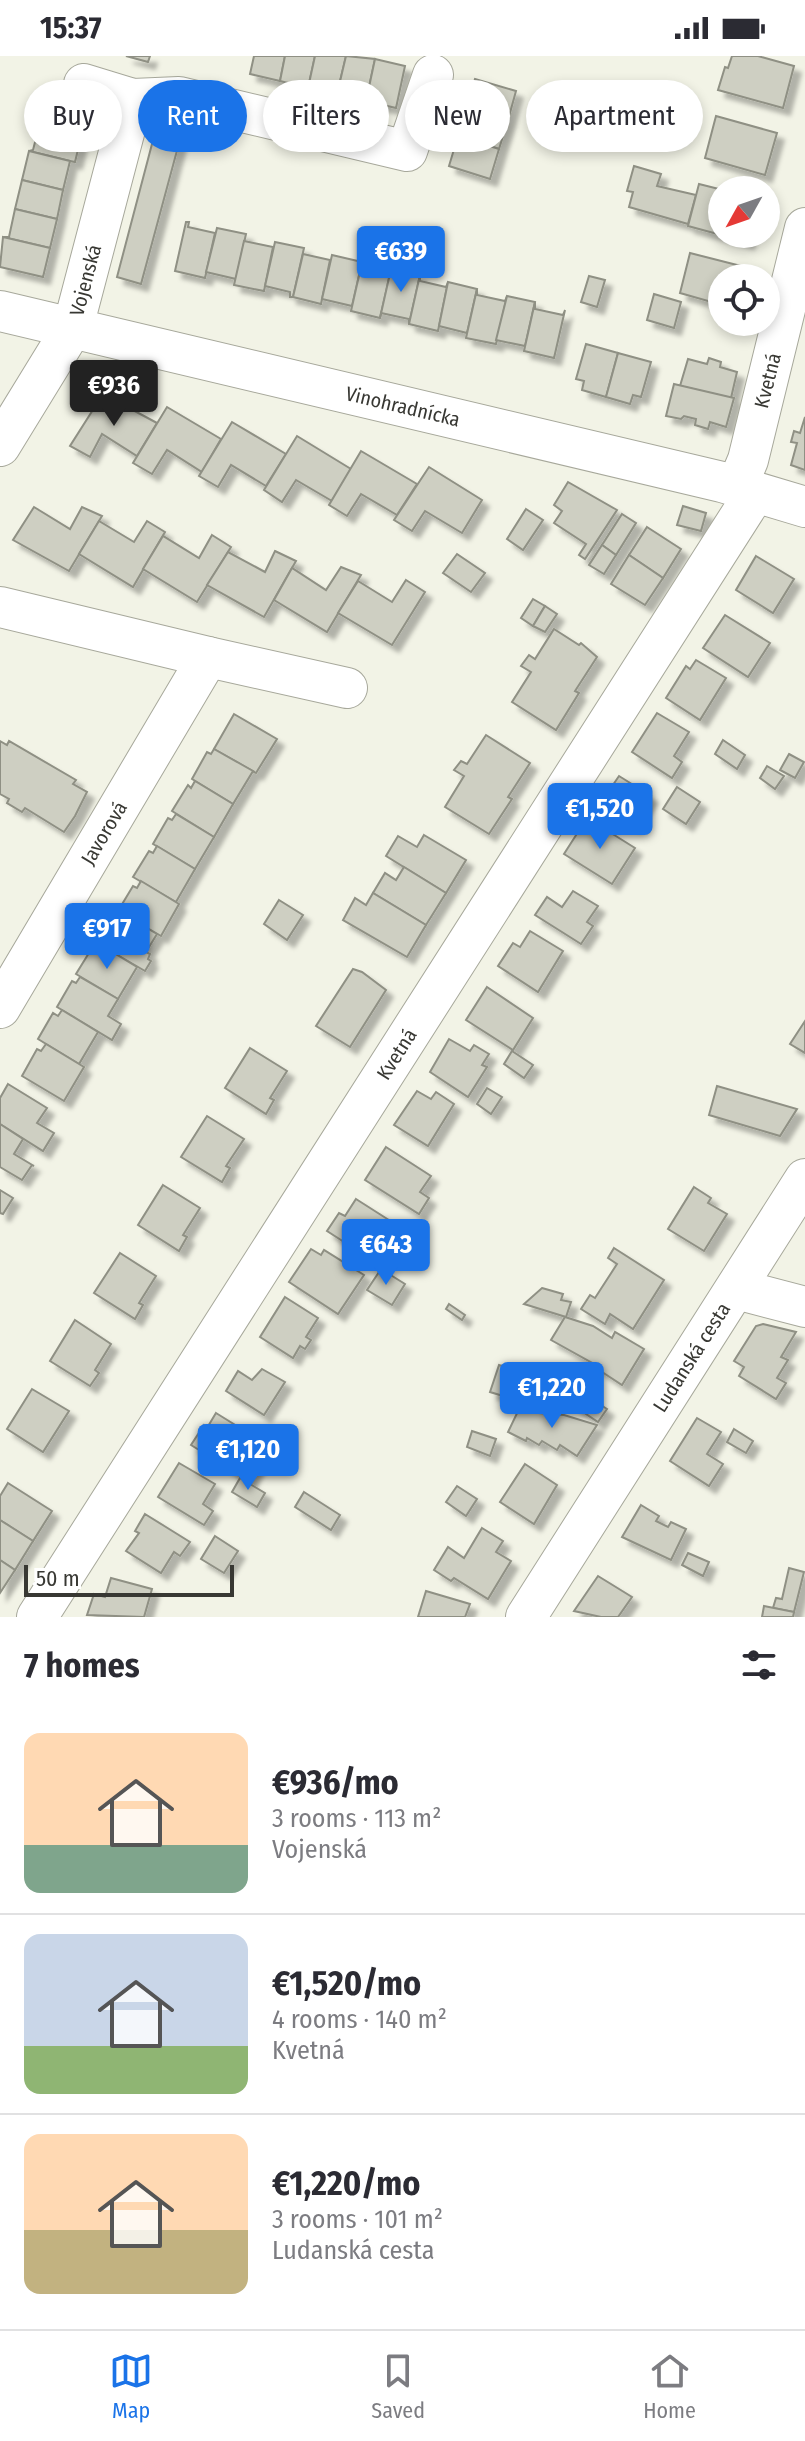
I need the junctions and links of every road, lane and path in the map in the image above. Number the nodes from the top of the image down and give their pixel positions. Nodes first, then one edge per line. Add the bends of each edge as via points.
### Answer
1 (433, 75) dead end
2 (122, 96) edge
3 (133, 99) junction
4 (805, 228) edge
5 (0, 311) edge
6 (73, 327) junction
7 (0, 446) edge
8 (746, 489) junction
9 (805, 507) edge
10 (0, 607) edge
11 (208, 657) junction
12 (347, 688) dead end
13 (0, 1008) edge
14 (805, 1179) edge
15 (736, 1289) junction
16 (805, 1307) edge
17 (37, 1617) edge
18 (526, 1617) edge

1 - 3 street via 407,151 179,97
2 - 3 street
3 - 6 street, Vojenská
4 - 8 street, Kvetná via 748,460
5 - 6 street, Vinohradnícka
6 - 7 street, Vojenská
6 - 8 street, Vinohradnícka
8 - 9 street, Vinohradnícka
8 - 17 street, Kvetná
10 - 11 street
11 - 12 street
11 - 13 street, Javorová
14 - 15 street, Ludanská cesta
15 - 16 street
15 - 18 street, Ludanská cesta

